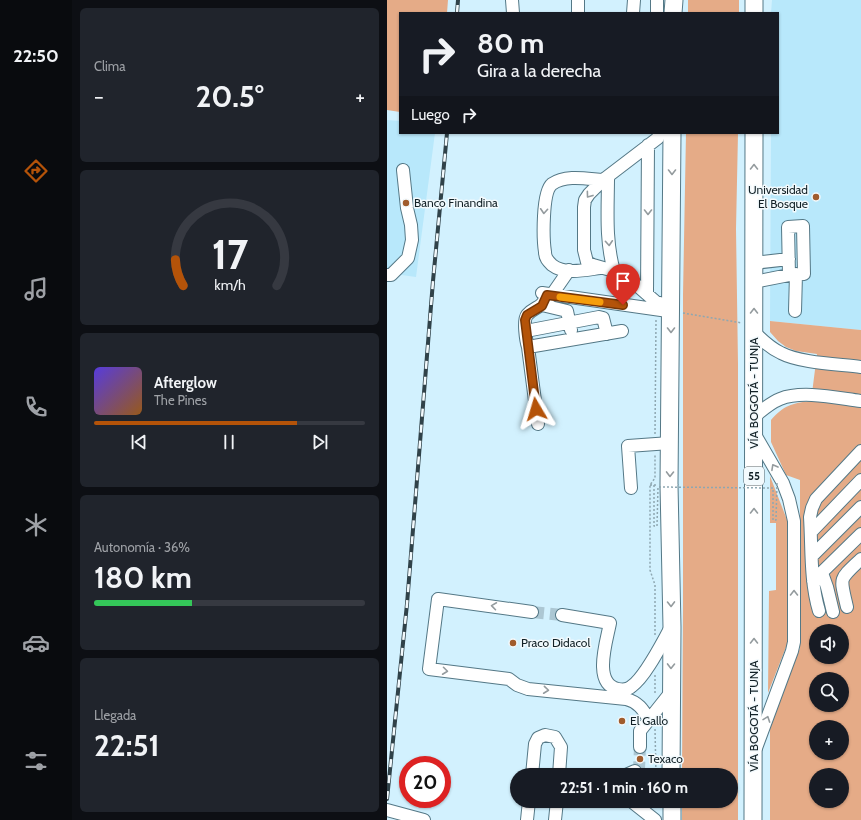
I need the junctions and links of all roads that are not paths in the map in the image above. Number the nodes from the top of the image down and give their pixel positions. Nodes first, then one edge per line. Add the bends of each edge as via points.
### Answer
1 (512, 0) edge
2 (578, 0) edge
3 (634, 0) edge
4 (657, 0) edge
5 (674, 0) edge
6 (754, 0) edge
7 (513, 12) edge
8 (578, 12) edge
9 (633, 12) edge
10 (657, 12) edge
11 (673, 12) edge
12 (754, 12) edge
13 (659, 134) edge
14 (672, 134) edge
15 (754, 134) edge
16 (648, 145) junction
17 (403, 170) dead end
18 (605, 178) junction
19 (789, 259) junction
20 (754, 263) junction
21 (608, 269) junction
22 (569, 270) junction
23 (793, 274) junction
24 (389, 275) edge
25 (754, 282) junction
26 (647, 293) junction
27 (546, 297) junction
28 (671, 309) junction
29 (795, 311) dead end
30 (570, 323) junction
31 (754, 328) junction
32 (526, 331) junction
33 (622, 331) dead end
34 (607, 334) junction
35 (573, 340) junction
36 (528, 347) junction
37 (861, 367) edge
38 (861, 400) edge
39 (538, 424) dead end
40 (754, 424) junction
41 (670, 443) junction
42 (861, 451) edge
43 (861, 480) edge
44 (631, 488) dead end
45 (861, 507) edge
46 (811, 532) junction
47 (861, 534) edge
48 (812, 556) junction
49 (861, 559) edge
50 (820, 574) junction
51 (846, 574) junction
52 (861, 575) edge
53 (847, 607) dead end
54 (819, 611) dead end
55 (532, 612) tunnel mouth
56 (833, 612) dead end
57 (562, 615) tunnel mouth
58 (672, 627) junction
59 (671, 692) junction
60 (627, 694) junction
61 (649, 720) junction
62 (640, 747) tunnel mouth
63 (754, 755) junction
64 (533, 768) edge
65 (560, 768) edge
66 (671, 768) edge
67 (528, 808) edge
68 (556, 808) edge
69 (640, 808) edge
70 (671, 808) edge
71 (387, 810) edge
72 (424, 820) edge
73 (527, 820) edge
74 (555, 820) edge
75 (655, 820) edge
76 (672, 820) edge
77 (753, 820) edge

1 - 7 street
2 - 8 street
3 - 9 street
4 - 10 street
5 - 11 highway
6 - 12 highway
13 - 16 street via 658,138
14 -> 28 highway
20 -> 15 highway, VÍA BOGOTÁ - TUNJA / 55
16 - 18 street
16 -> 26 street
17 - 24 street via 412,240 408,258
18 -> 21 street via 610,256
18 -> 21 street via 585,200 583,250 587,262
18 -> 22 street via 567,179 551,185 547,190 544,210 547,260 553,266
19 - 20 street
19 - 23 street
19 - 23 street via 788,227 803,226 804,274
20 - 25 highway, VÍA BOGOTÁ - TUNJA / 55
21 - 22 street
21 - 26 street via 625,275
22 - 27 street
23 - 25 street
23 - 29 street
31 -> 25 highway, VÍA BOGOTÁ - TUNJA / 55
26 - 28 street via 656,302
27 - 28 street
27 - 30 street via 567,311
27 - 32 street via 527,315
28 -> 41 highway
30 - 32 street
30 - 34 street via 603,318
30 - 35 street
31 - 37 street via 772,348 782,354 798,359
31 - 40 highway, VÍA BOGOTÁ - TUNJA / 55
32 - 36 street
33 - 34 street
34 - 35 street
35 - 36 street
36 - 39 street
38 - 40 street via 796,395 766,406
63 -> 40 highway, VÍA BOGOTÁ - TUNJA / 55
63 -> 40 street via 794,642 794,521 783,483
41 - 44 street via 628,446
41 -> 58 highway
42 - 46 street via 816,499 810,517
43 - 46 street
45 - 48 street
46 - 48 street
47 - 50 street
48 - 50 street
49 - 51 street
50 - 51 street
50 - 54 street via 816,601
50 - 56 street via 827,586
51 - 52 street
51 - 53 street via 841,582
55 -> 60 street via 438,599 429,669 509,680 528,688
57 - 60 street via 610,623 603,664 604,677 608,684
58 -> 59 highway
58 - 60 street
59 - 61 street
59 - 66 highway
60 - 61 street via 643,708
61 - 62 street via 640,731
63 - 77 highway, VÍA BOGOTÁ - TUNJA / 55
64 - 65 street via 535,744 538,738 545,735 555,737 561,747
67 - 73 street
68 - 74 street
69 - 75 street
70 - 76 highway
71 - 72 street

